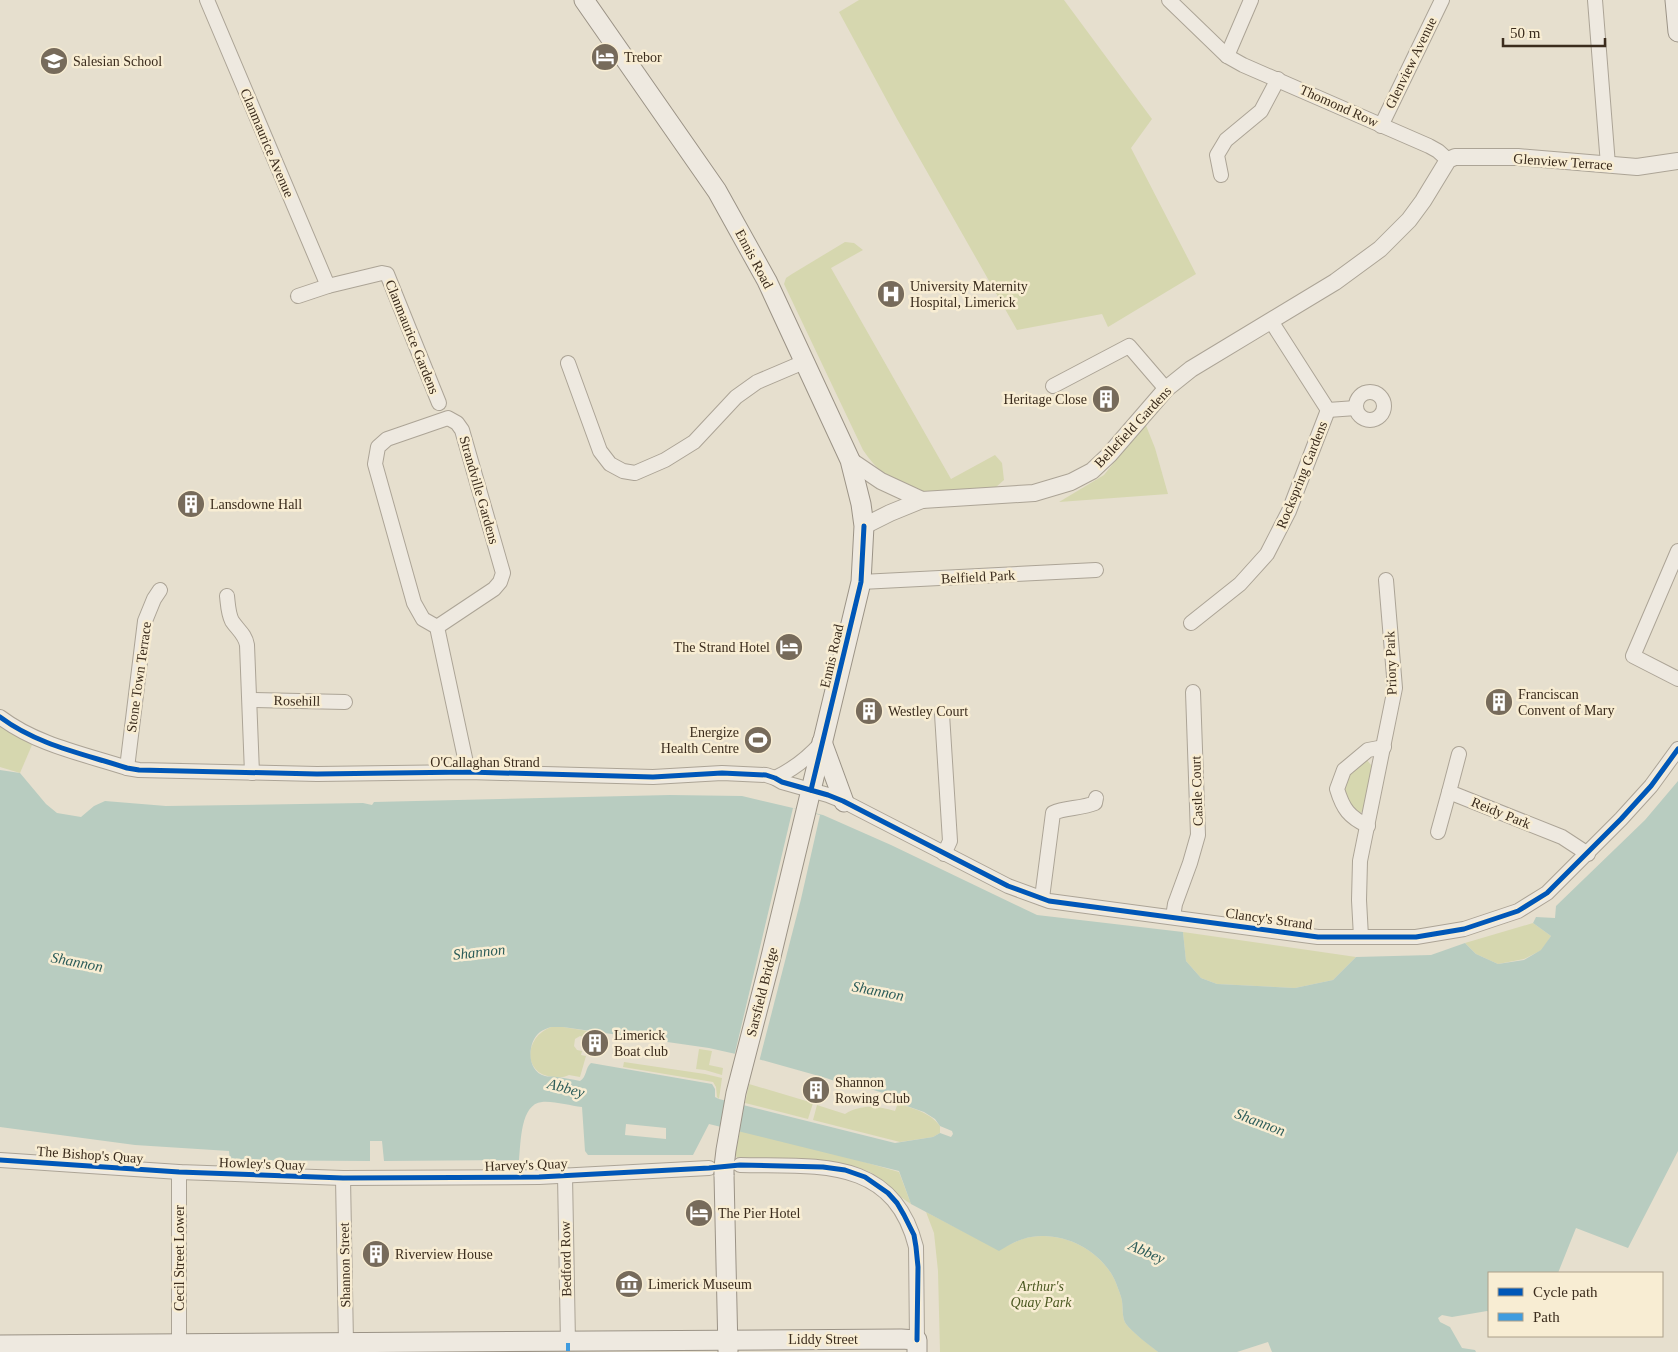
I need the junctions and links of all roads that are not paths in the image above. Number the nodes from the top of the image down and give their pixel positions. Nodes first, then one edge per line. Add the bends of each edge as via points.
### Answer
1 (206, 0) edge
2 (584, 0) edge
3 (1169, 0) edge
4 (1251, 0) edge
5 (1442, 0) edge
6 (1595, 0) edge
7 (1675, 0) edge
8 (1678, 32) edge
9 (1227, 56) junction
10 (1278, 79) junction
11 (1381, 126) junction
12 (1448, 160) junction
13 (1678, 160) edge
14 (1608, 165) junction
15 (1221, 176) dead end
16 (328, 286) junction
17 (298, 296) dead end
18 (1271, 321) junction
19 (804, 362) junction
20 (568, 363) dead end
21 (1053, 386) dead end
22 (1166, 389) junction
23 (439, 403) dead end
24 (1356, 408) dead end
25 (1328, 410) junction
26 (850, 460) junction
27 (922, 500) junction
28 (864, 526) junction
29 (1678, 551) edge
30 (1096, 570) dead end
31 (1386, 580) dead end
32 (861, 582) junction
33 (160, 590) dead end
34 (226, 596) dead end
35 (1191, 623) dead end
36 (437, 627) junction
37 (1678, 680) edge
38 (1193, 692) dead end
39 (250, 700) junction
40 (345, 702) dead end
41 (942, 714) dead end
42 (0, 717) edge
43 (822, 742) junction
44 (1384, 746) junction
45 (1678, 749) edge
46 (1459, 754) dead end
47 (127, 768) junction
48 (468, 772) junction
49 (252, 773) junction
50 (776, 778) junction
51 (810, 790) junction
52 (1449, 792) junction
53 (1096, 798) dead end
54 (844, 802) junction
55 (806, 810) joint
56 (1368, 826) junction
57 (1438, 832) dead end
58 (944, 854) junction
59 (1588, 854) junction
60 (1042, 898) junction
61 (1173, 917) junction
62 (1361, 938) junction
63 (0, 1160) edge
64 (740, 1165) dead end
65 (179, 1172) junction
66 (716, 1172) junction
67 (565, 1175) junction
68 (343, 1178) junction
69 (568, 1342) junction
70 (0, 1345) edge
71 (728, 1346) edge
72 (917, 1346) edge
73 (178, 1348) edge
74 (346, 1348) edge

1 - 16 street, Clanmaurice Avenue
2 - 19 main road, Ennis Road via 717,191 767,282
3 - 9 street, Thomond Row
4 - 9 street
5 - 11 street, Glenview Avenue
6 - 14 street
7 - 8 main road
9 - 10 street, Thomond Row
10 - 11 street, Thomond Row
10 - 15 street via 1262,111 1226,140 1217,155
11 - 12 street, Thomond Row via 1429,146
12 - 14 street, Glenview Terrace via 1455,156 1518,157
12 - 18 street, Bellefield Gardens via 1423,201 1380,249 1335,282
13 - 14 street, Glenview Terrace via 1637,167
16 - 17 street, Clanmaurice Gardens
16 - 23 street, Clanmaurice Gardens via 387,274
18 - 22 street, Bellefield Gardens via 1191,368
18 - 25 street
19 - 20 street via 757,382 736,397 694,442 635,473 623,472 610,464 600,451
19 - 26 main road, Ennis Road
21 - 22 street via 1129,346
22 - 27 street, Bellefield Gardens via 1109,455 1092,471 1071,482 1034,493
24 - 25 street
25 - 35 street, Rockspring Gardens via 1289,511 1268,554 1240,584
26 - 27 street via 881,481
26 - 28 main road, Ennis Road
27 - 28 street, Bellefield Gardens
28 - 32 main road, Ennis Road
29 - 37 street via 1633,656
30 - 32 street, Belfield Park
31 - 44 street, Priory Park via 1394,688
32 - 43 main road, Ennis Road
33 - 47 street, Stone Town Terrace via 145,621
34 - 39 street via 228,612 246,638
36 - 36 street, Strandville Gardens via 423,619 414,603 375,464 378,447 387,439 448,418 462,430 503,573 494,589
36 - 48 street
38 - 61 street, Castle Court via 1198,835
39 - 40 street, Rosehill
39 - 49 street
41 - 58 street via 950,840
42 - 47 street, O'Callaghan Strand via 14,728 46,742
43 - 50 street via 796,767
43 - 51 main road, Ennis Road
43 - 54 main road
44 - 56 street, Priory Park
44 - 56 street via 1368,750 1344,770 1336,789 1342,806 1355,820
45 - 59 street, Clancy's Strand via 1651,786
46 - 52 street
47 - 49 street, O'Callaghan Strand
48 - 49 street, O'Callaghan Strand
48 - 50 street, O'Callaghan Strand via 653,777 722,773
50 - 51 street, O'Callaghan Strand
51 - 54 street, Clancy's Strand
51 - 55 main road, Ennis Road
52 - 57 street
52 - 59 street, Reidy Park via 1562,837
53 - 60 street via 1095,803 1085,808 1058,811 1054,808
54 - 58 street, Clancy's Strand
55 - 66 main road, Sarsfield Bridge via 736,1092 726,1150
56 - 62 street, Priory Park via 1360,861
58 - 60 street, Clancy's Strand via 1008,886
59 - 62 street, Clancy's Strand via 1547,893 1518,911 1464,929 1416,938
60 - 61 street, Clancy's Strand
61 - 62 street, Clancy's Strand via 1318,937
63 - 65 street, The Bishop's Quay
64 - 72 street via 845,1170 865,1177 888,1193 914,1235 918,1267
65 - 68 street, Howley's Quay
65 - 73 street, Cecil Street Lower
66 - 67 street, Harvey's Quay
66 - 71 main road, Sarsfield Bridge
67 - 68 street, Harvey's Quay
67 - 69 street, Bedford Row
68 - 74 street, Shannon Street
69 - 71 main road, Liddy Street
69 - 74 main road, Liddy Street
70 - 73 main road, Liddy Street
71 - 72 main road, Liddy Street
73 - 74 main road, Liddy Street

